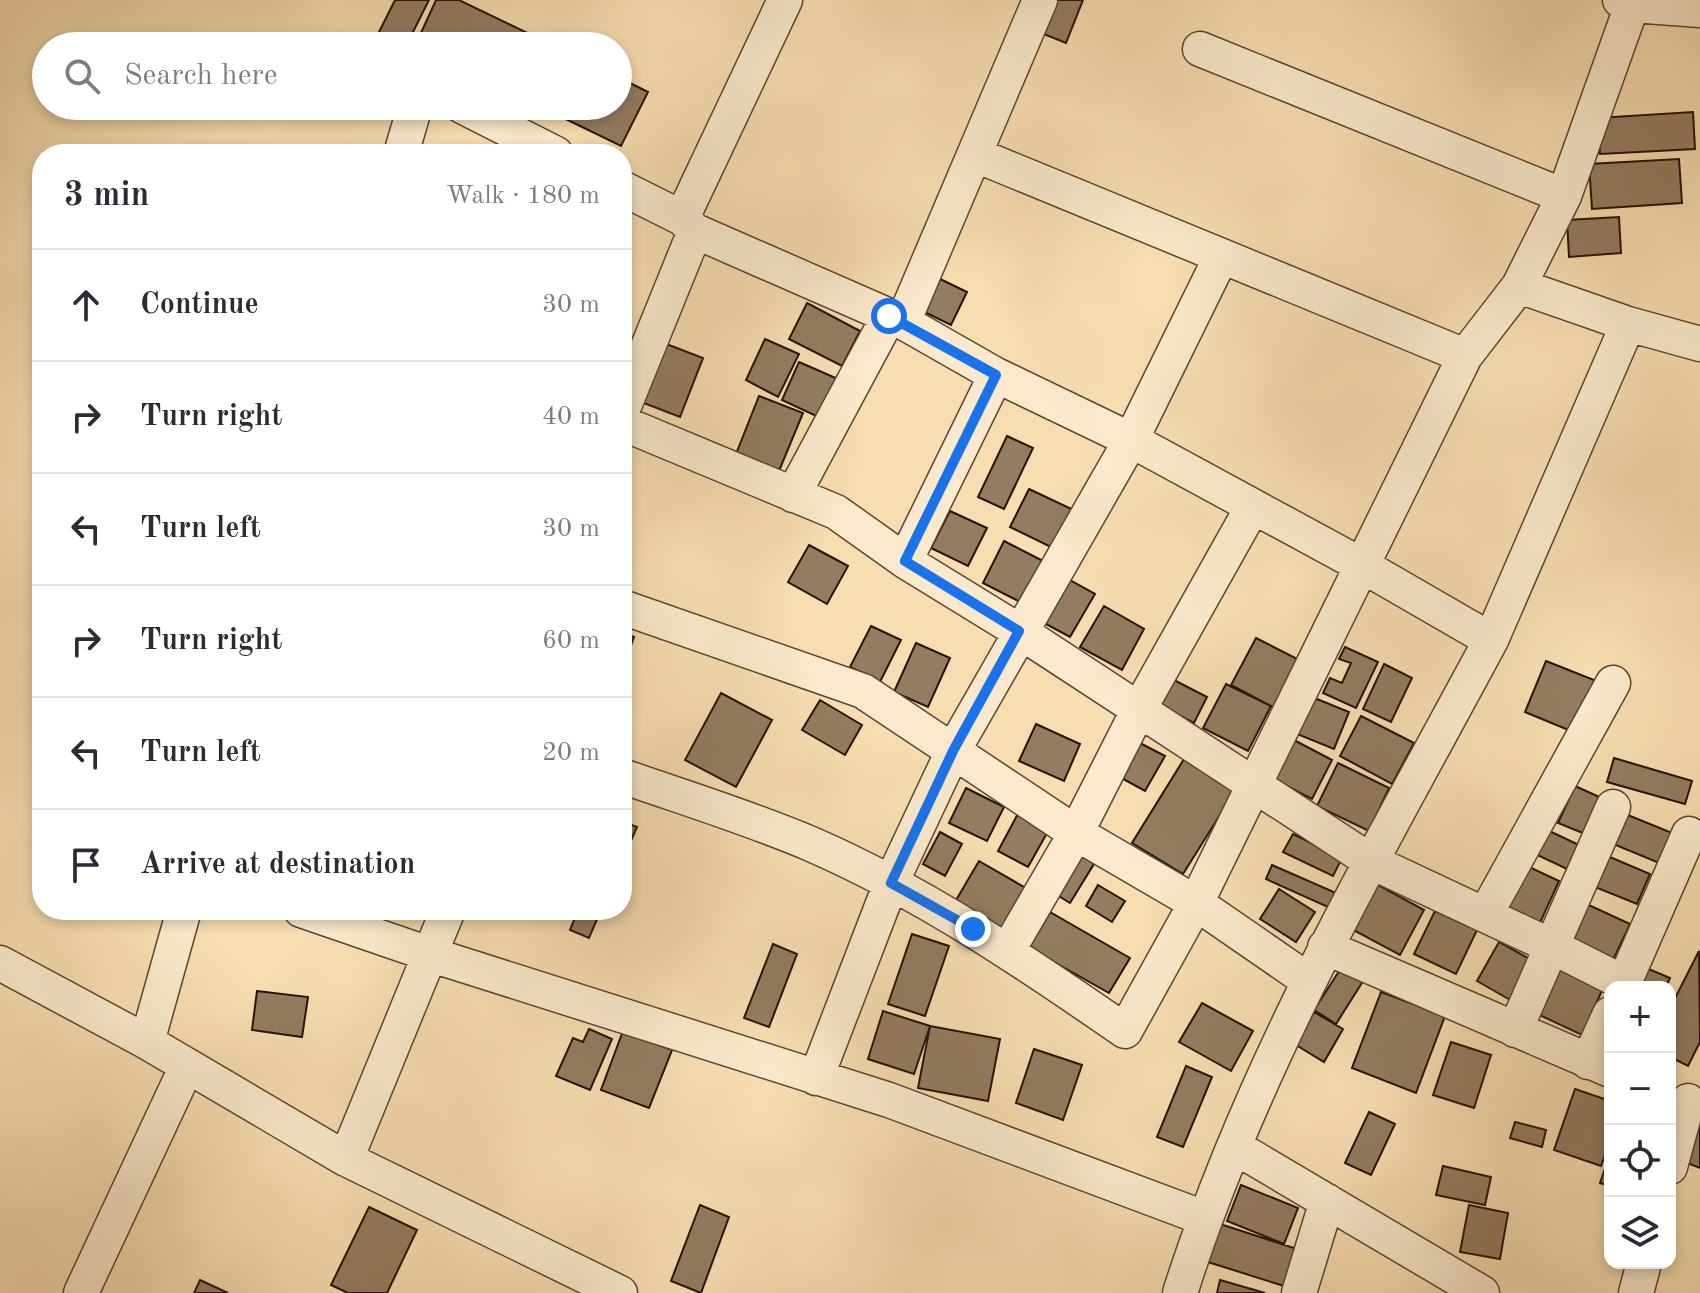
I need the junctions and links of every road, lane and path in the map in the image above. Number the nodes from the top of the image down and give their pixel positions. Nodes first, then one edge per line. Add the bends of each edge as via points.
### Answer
1 (785, 0) edge
2 (1040, 0) edge
3 (1626, 3) edge
4 (1700, 10) edge
5 (1200, 49) dead end
6 (411, 120) edge
7 (489, 120) edge
8 (404, 144) edge
9 (536, 144) edge
10 (976, 155) junction
11 (632, 193) edge
12 (1564, 196) junction
13 (689, 224) junction
14 (1221, 257) junction
15 (1519, 286) junction
16 (896, 319) junction
17 (1628, 324) junction
18 (1700, 344) edge
19 (1465, 356) junction
20 (996, 375) junction
21 (632, 383) edge
22 (632, 427) edge
23 (1131, 440) junction
24 (793, 495) junction
25 (1252, 508) junction
26 (905, 561) junction
27 (1363, 566) junction
28 (632, 610) edge
29 (1019, 631) junction
30 (1491, 640) junction
31 (1613, 683) dead end
32 (1138, 711) junction
33 (954, 749) junction
34 (632, 780) edge
35 (1255, 786) junction
36 (1613, 807) dead end
37 (1076, 833) junction
38 (1689, 834) dead end
39 (1372, 862) junction
40 (891, 883) junction
41 (1196, 903) junction
42 (1485, 915) junction
43 (181, 920) edge
44 (330, 920) edge
45 (444, 920) edge
46 (1551, 946) junction
47 (1325, 947) junction
48 (1008, 950) junction
49 (432, 955) junction
50 (0, 963) edge
51 (1309, 981) junction
52 (1625, 981) edge
53 (1604, 984) edge
54 (1515, 1030) junction
55 (147, 1042) junction
56 (187, 1066) junction
57 (1599, 1066) edge
58 (816, 1078) junction
59 (1686, 1101) edge
60 (1676, 1142) edge
61 (1235, 1147) junction
62 (346, 1159) junction
63 (1327, 1201) junction
64 (1204, 1218) junction
65 (1642, 1269) edge
66 (1448, 1284) edge
67 (81, 1293) edge
68 (620, 1293) edge
69 (1180, 1293) edge
70 (1299, 1293) edge
71 (1482, 1293) edge
72 (1636, 1293) edge

1 - 13 street
2 - 10 street
3 - 4 street
3 - 12 street
5 - 12 street
6 - 8 street
7 - 9 street
10 - 14 street
10 - 16 street
11 - 13 street
12 - 15 street
13 - 16 street
13 - 21 street
14 - 19 street
14 - 23 street
15 - 17 street
15 - 19 street
16 - 20 street
16 - 24 street
17 - 18 street
17 - 30 street
19 - 27 street
20 - 23 street
20 - 26 street
22 - 24 street
23 - 25 street
23 - 29 street
24 - 26 street via 836,512
25 - 27 street
25 - 32 street
26 - 29 street
27 - 30 street
27 - 35 street
28 - 33 street via 863,691
29 - 32 street
29 - 33 street
30 - 39 street
31 - 42 street
32 - 35 street
32 - 37 street
33 - 37 street
33 - 40 street
34 - 40 street via 810,844
35 - 39 street
35 - 41 street
36 - 46 street
37 - 41 street
37 - 48 street
38 - 52 street
39 - 42 street
39 - 47 street
40 - 48 street
40 - 58 street
41 - 48 street via 1125,1031
41 - 51 street
42 - 46 street
43 - 55 street
44 - 49 street
45 - 49 street
46 - 53 street
46 - 54 street
47 - 51 street
47 - 54 street
49 - 58 street
49 - 62 street
50 - 55 street
51 - 61 street
54 - 57 street
55 - 56 street
56 - 62 street
56 - 67 street
58 - 64 street via 889,1100
59 - 60 street
61 - 63 street
61 - 64 street
62 - 68 street
63 - 66 street
63 - 70 street
64 - 69 street
65 - 72 street
66 - 71 street

